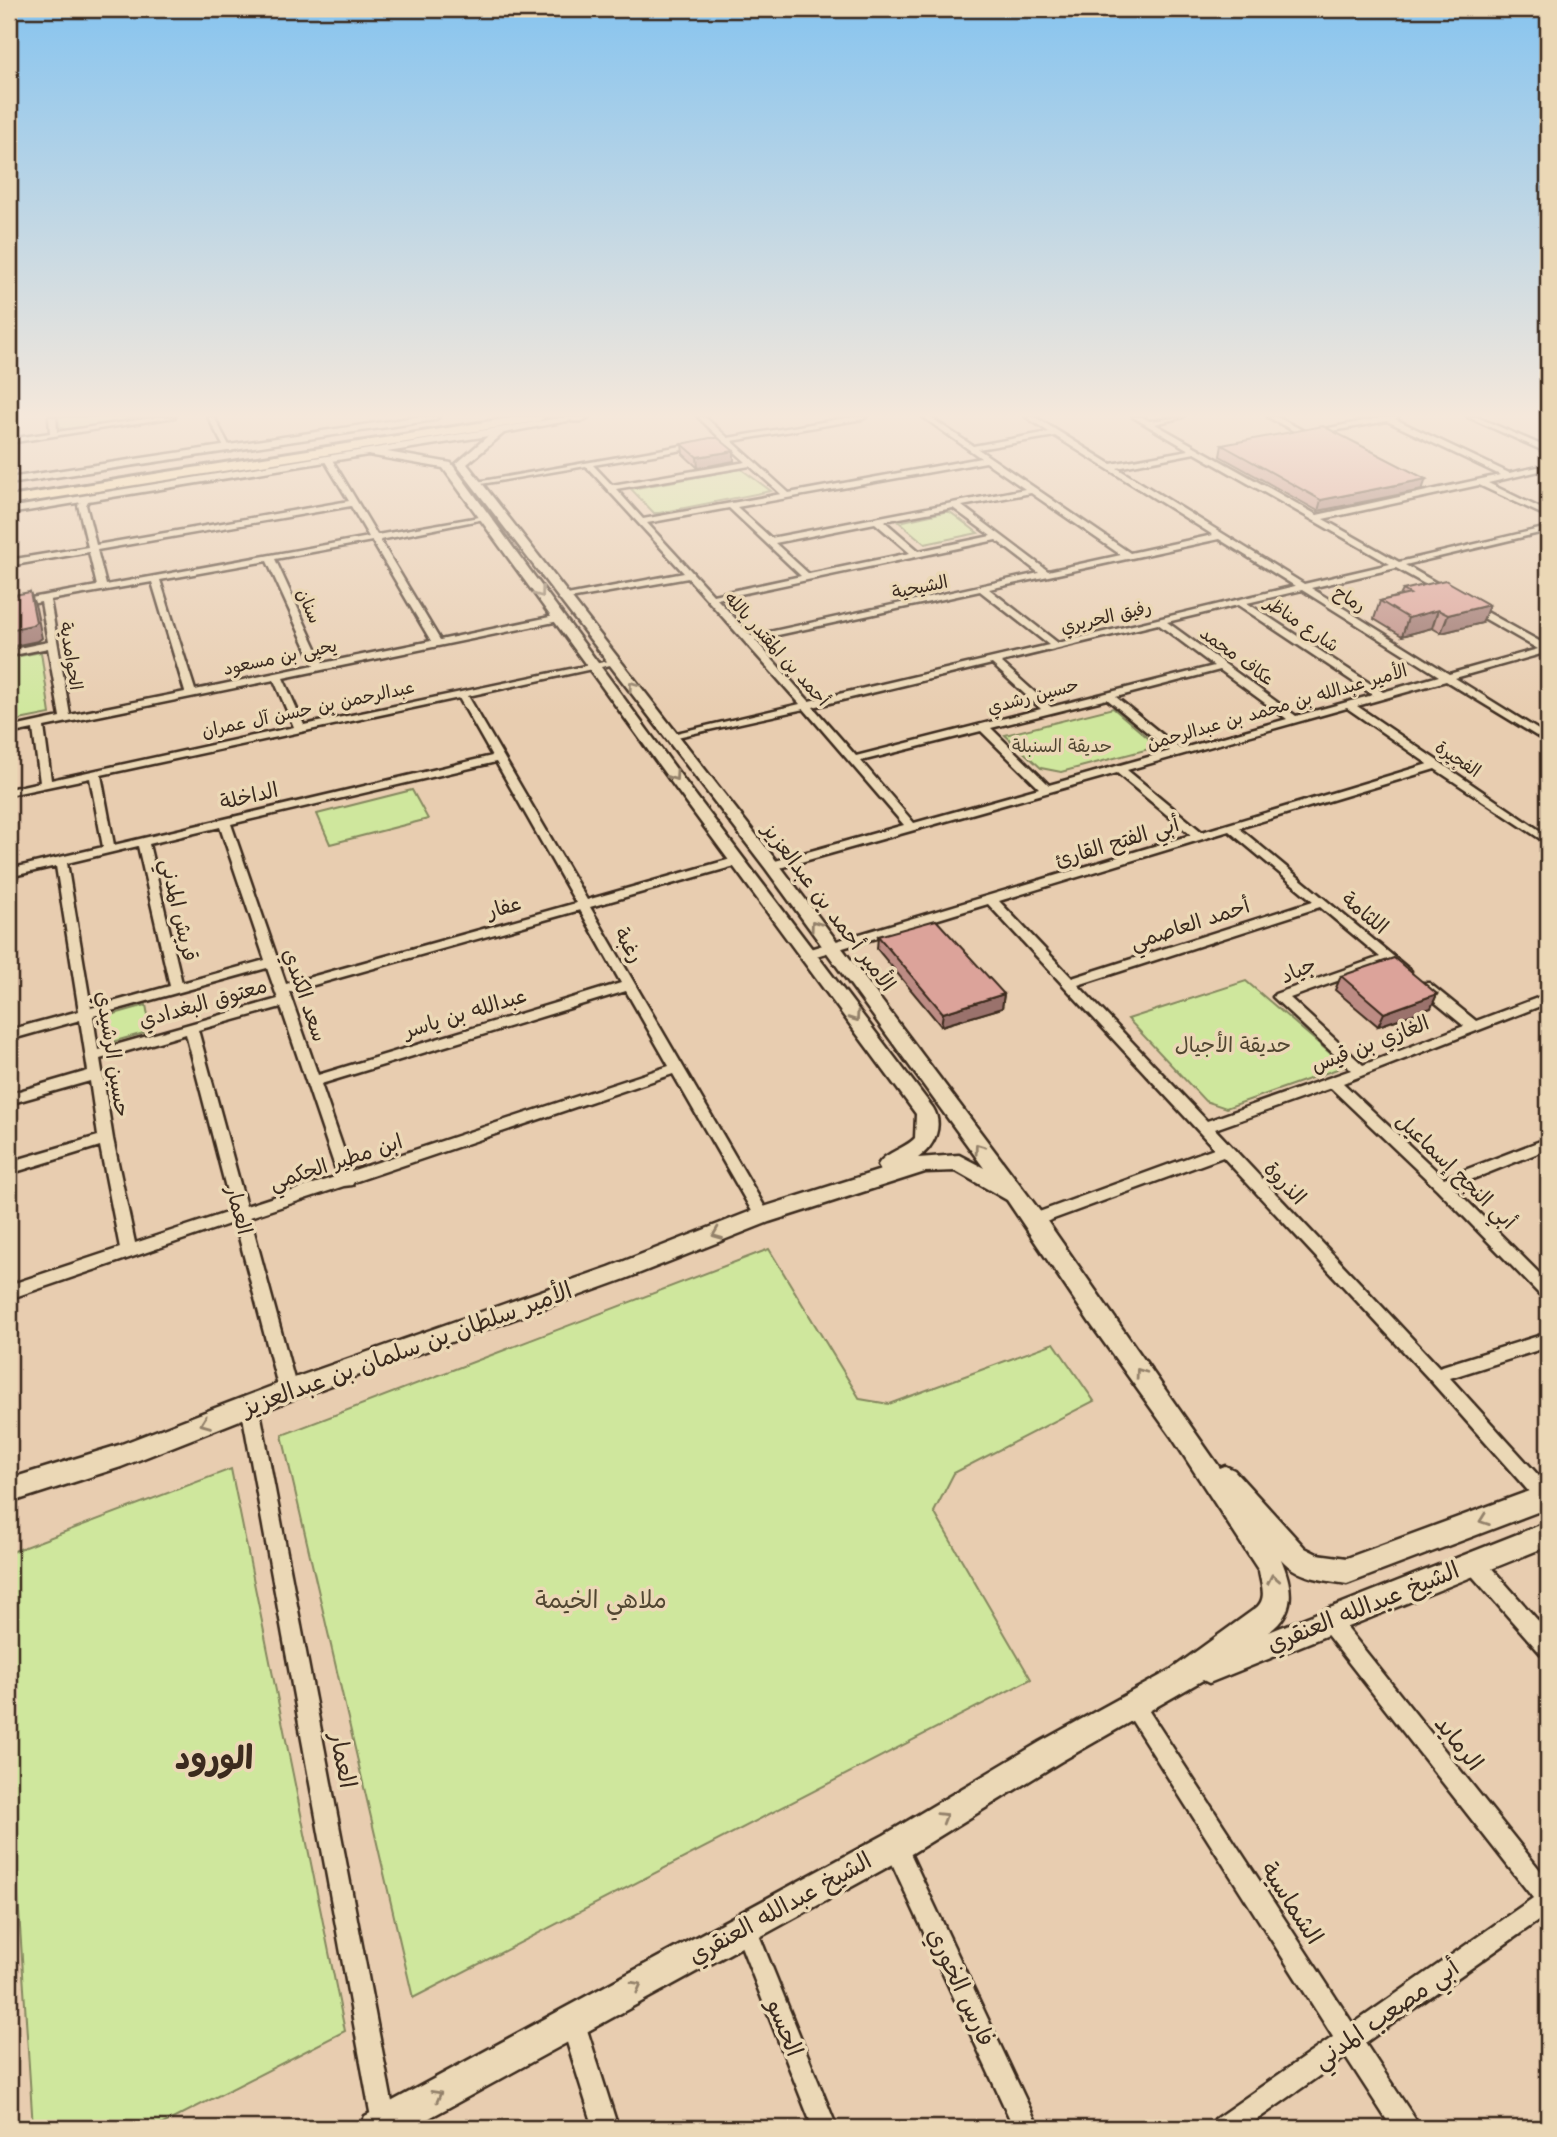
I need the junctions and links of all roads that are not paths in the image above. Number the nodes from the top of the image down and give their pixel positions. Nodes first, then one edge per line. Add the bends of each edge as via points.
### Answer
1 (85, 517) edge
2 (273, 517) edge
3 (361, 517) edge
4 (503, 517) edge
5 (636, 517) edge
6 (669, 517) edge
7 (743, 517) edge
8 (899, 517) edge
9 (971, 517) edge
10 (1071, 517) edge
11 (1189, 517) edge
12 (1323, 517) edge
13 (1317, 518) joint
14 (485, 519) joint
15 (878, 521) junction
16 (641, 522) junction
17 (1548, 529) edge
18 (1220, 536) junction
19 (998, 537) junction
20 (374, 539) junction
21 (770, 541) junction
22 (92, 548) junction
23 (917, 554) junction
24 (1128, 556) junction
25 (270, 558) junction
26 (9, 562) edge
27 (1398, 565) junction
28 (689, 575) junction
29 (1048, 575) junction
30 (807, 577) junction
31 (155, 579) junction
32 (1300, 587) junction
33 (102, 588) junction
34 (984, 589) junction
35 (1455, 597) edge
36 (45, 598) junction
37 (568, 598) junction
38 (710, 598) junction
39 (1240, 602) junction
40 (1466, 604) edge
41 (9, 605) edge
42 (559, 618) junction
43 (1159, 621) junction
44 (749, 639) junction
45 (437, 643) junction
46 (54, 644) junction
47 (1055, 645) junction
48 (1547, 649) edge
49 (9, 653) edge
50 (993, 660) junction
51 (615, 661) junction
52 (593, 665) junction
53 (320, 667) junction
54 (1222, 667) junction
55 (277, 676) junction
56 (1446, 677) junction
57 (191, 694) junction
58 (462, 694) junction
59 (1108, 695) junction
60 (1382, 696) junction
61 (808, 705) junction
62 (1349, 705) junction
63 (1048, 710) junction
64 (651, 711) junction
65 (631, 716) junction
66 (65, 719) junction
67 (1295, 719) junction
68 (37, 725) junction
69 (983, 727) junction
70 (300, 729) junction
71 (9, 731) edge
72 (672, 737) junction
73 (1548, 740) edge
74 (1177, 752) junction
75 (499, 758) junction
76 (853, 760) junction
77 (1437, 765) junction
78 (1120, 770) junction
79 (95, 773) junction
80 (46, 784) junction
81 (1047, 789) junction
82 (9, 792) edge
83 (224, 822) junction
84 (912, 827) junction
85 (1232, 828) junction
86 (1200, 837) junction
87 (143, 841) junction
88 (1548, 841) edge
89 (109, 849) junction
90 (61, 860) junction
91 (738, 861) junction
92 (772, 866) junction
93 (9, 873) edge
94 (991, 900) junction
95 (1322, 902) junction
96 (583, 905) junction
97 (831, 947) junction
98 (808, 954) junction
99 (1389, 958) junction
100 (272, 962) junction
101 (1071, 983) junction
102 (630, 985) junction
103 (177, 988) junction
104 (283, 995) junction
105 (1548, 998) edge
106 (85, 1013) junction
107 (1474, 1027) junction
108 (191, 1028) junction
109 (9, 1035) edge
110 (93, 1056) junction
111 (677, 1068) junction
112 (1360, 1070) junction
113 (96, 1074) junction
114 (313, 1081) junction
115 (1333, 1082) junction
116 (9, 1099) edge
117 (1205, 1127) junction
118 (106, 1139) junction
119 (1548, 1143) edge
120 (1225, 1150) junction
121 (9, 1168) edge
122 (347, 1181) junction
123 (1442, 1185) junction
124 (1017, 1199) junction
125 (804, 1202) junction
126 (240, 1216) junction
127 (762, 1216) junction
128 (1034, 1220) junction
129 (128, 1253) junction
130 (9, 1292) edge
131 (1548, 1292) edge
132 (1548, 1340) edge
133 (1436, 1375) junction
134 (288, 1390) junction
135 (250, 1406) junction
136 (1180, 1428) junction
137 (54, 1476) junction
138 (9, 1491) edge
139 (1547, 1497) edge
140 (9, 1505) edge
141 (1548, 1534) edge
142 (1474, 1563) junction
143 (1328, 1620) junction
144 (1548, 1647) edge
145 (1179, 1681) junction
146 (1134, 1706) junction
147 (895, 1846) junction
148 (1548, 1900) edge
149 (745, 1928) junction
150 (572, 2021) junction
151 (1349, 2039) junction
152 (381, 2126) edge
153 (606, 2128) edge
154 (824, 2128) edge
155 (1027, 2128) edge
156 (1224, 2128) edge
157 (1406, 2128) edge

1 - 22 street
2 - 22 street
3 - 20 street
4 - 37 street, الأمير أحمد بن عبدالعزيز
5 - 16 street, أحمد بن المقتدر بالله
6 - 16 street
7 - 21 street
8 - 15 street
9 - 19 street
10 - 24 street
11 - 18 street, رماح
12 - 13 street
13 - 27 street
14 - 20 street
14 -> 42 street
15 - 21 street
15 - 23 street
16 - 28 street, أحمد بن المقتدر بالله
17 - 27 street, رفيق الحريري
18 - 24 street, الشيحية
18 - 32 street, رماح
19 - 23 street
19 - 29 street
20 - 25 street
20 - 45 street
21 - 30 street
22 - 26 street
22 - 33 street
23 - 30 street
24 - 29 street, الشيحية
25 - 31 street
25 - 53 street, سنان
27 - 32 street, رفيق الحريري
27 - 35 street
28 - 37 street
28 - 38 street, أحمد بن المقتدر بالله
29 - 34 street, الشيحية
30 - 38 street
31 - 33 street
31 - 57 street
32 - 39 street, رفيق الحريري
32 - 56 street, رماح
33 - 36 street
34 - 44 street, الشيحية
34 - 47 street
36 - 41 street
36 - 46 street, الحوامدية
37 - 51 street, الأمير أحمد بن عبدالعزيز
38 - 44 street, أحمد بن المقتدر بالله
39 - 43 street, رفيق الحريري
39 - 60 street, شارع مناظر
40 - 48 street
42 - 45 street, يحيى بن مسعود
42 - 52 street
43 - 47 street, رفيق الحريري
43 - 54 street, عكاف محمد
44 - 61 street, أحمد بن المقتدر بالله
45 - 53 street, يحيى بن مسعود
46 - 49 street
46 - 66 street, الحوامدية
47 - 50 street, رفيق الحريري
48 - 56 street, الأمير عبدالله بن محمد بن عبدالرحمن
50 - 61 street, رفيق الحريري
50 - 63 street
51 - 52 street, عبدالرحمن بن حسن آل عمران
64 -> 51 street, الأمير أحمد بن عبدالعزيز
52 - 58 street, عبدالرحمن بن حسن آل عمران
52 - 65 street
53 - 55 street, يحيى بن مسعود
54 - 59 street, حسين رشدي
54 - 67 street, عكاف محمد
55 - 57 street, يحيى بن مسعود
55 - 70 street
56 - 60 street, الأمير عبدالله بن محمد بن عبدالرحمن
56 - 73 street, رماح
57 - 66 street, يحيى بن مسعود
58 - 70 street, عبدالرحمن بن حسن آل عمران
58 - 75 street, رغبة
59 - 63 street, حسين رشدي
59 - 74 street
60 - 62 street, الأمير عبدالله بن محمد بن عبدالرحمن
61 - 72 street, رفيق الحريري
61 - 76 street, أحمد بن المقتدر بالله
62 - 67 street, الأمير عبدالله بن محمد بن عبدالرحمن
62 - 77 street, الفجيرة
63 - 69 street, حسين رشدي
64 - 65 street
64 - 72 street, الأمير أحمد بن عبدالعزيز
65 -> 91 street
66 - 68 street, يحيى بن مسعود
67 - 74 street, الأمير عبدالله بن محمد بن عبدالرحمن
68 - 71 street, يحيى بن مسعود
68 - 80 street
69 - 76 street, حسين رشدي
69 - 81 street
70 - 79 street, عبدالرحمن بن حسن آل عمران
72 - 92 street, الأمير أحمد بن عبدالعزيز
74 - 78 street, الأمير عبدالله بن محمد بن عبدالرحمن
75 - 83 street, الداخلة
75 - 96 street, رغبة
76 - 84 street, أحمد بن المقتدر بالله
77 - 85 street, أبي الفتح القارئ
77 - 88 street, الفجيرة
78 - 81 street, الأمير عبدالله بن محمد بن عبدالرحمن
78 - 86 street
79 - 80 street, عبدالرحمن بن حسن آل عمران
79 - 89 street
80 - 82 street, عبدالرحمن بن حسن آل عمران
81 - 84 street, الأمير عبدالله بن محمد بن عبدالرحمن
83 - 87 street, الداخلة
83 - 100 street, سعد الكندي
84 - 92 street, الأمير عبدالله بن محمد بن عبدالرحمن
85 - 86 street, أبي الفتح القارئ
85 - 95 street, اللثامة
86 - 94 street, أبي الفتح القارئ
87 - 89 street, الداخلة
87 - 103 street, قريش المدني
89 - 90 street, الداخلة
90 - 93 street, الداخلة
90 - 106 street, حسين الرشيدي
91 - 96 street, عفار
91 - 98 street
97 -> 92 street, الأمير أحمد بن عبدالعزيز
94 - 97 street, أبي الفتح القارئ
94 - 101 street, الذروة
95 - 99 street, اللثامة
95 - 101 street, أحمد العاصمي
96 - 102 street, رغبة
96 - 104 street, عفار
97 - 98 street, أبي الفتح القارئ
124 -> 97 street, الأمير أحمد بن عبدالعزيز
98 -> 125 street via 926,1113 929,1126 926,1140 914,1153
99 - 107 street, اللثامة
99 - 112 street, جياد via 1280,997
100 - 103 street
100 - 104 street, سعد الكندي
101 - 117 street, الذروة
102 - 111 street, رغبة
102 - 114 street, عبدالله بن ياسر
103 - 106 street
104 - 108 street, معتوق البغدادي
104 - 114 street, سعد الكندي
105 - 107 street, الغازي بن قيس
106 - 109 street
106 - 110 street, حسين الرشيدي
107 - 112 street, الغازي بن قيس
108 - 110 street, معتوق البغدادي
108 - 126 street, العمار
110 - 113 street, حسين الرشيدي
111 - 122 street, ابن مطير الحكمي
111 - 127 street, رغبة
112 - 115 street, الغازي بن قيس
113 - 116 street
113 - 118 street, حسين الرشيدي
114 - 122 street, سعد الكندي
115 - 117 street, الغازي بن قيس
115 - 123 street, أبي النجح إسماعيل
117 - 120 street, الذروة
118 - 121 street
118 - 129 street, حسين الرشيدي
119 - 123 street
120 - 128 street
120 - 133 street, الذروة
122 - 126 street, ابن مطير الحكمي
123 - 131 street, أبي النجح إسماعيل
124 - 125 street via 970,1169 949,1162 925,1164
124 - 128 street, الأمير أحمد بن عبدالعزيز
125 - 127 street, الأمير سلطان بن سلمان بن عبدالعزيز
126 - 129 street, ابن مطير الحكمي
126 - 134 street, العمار
127 -> 134 street, الأمير سلطان بن سلمان بن عبدالعزيز via 617,1273
136 -> 128 street, الأمير أحمد بن عبدالعزيز
129 - 130 street, ابن مطير الحكمي
132 - 133 street
133 - 139 street, الذروة
134 - 135 street, الأمير سلطان بن سلمان بن عبدالعزيز
135 -> 137 street, الأمير سلطان بن سلمان بن عبدالعزيز
135 - 152 street, العمار
139 -> 136 street, الشيخ عبدالله العنقري via 1347,1571 1315,1566 1296,1557 1276,1537
145 -> 136 street, الشيخ عبدالله العنقري via 1266,1617 1275,1609 1277,1596 1271,1567
137 - 138 street, الأمير سلطان بن سلمان بن عبدالعزيز
137 - 140 street
141 - 142 street, الشيخ عبدالله العنقري
142 - 143 street, الشيخ عبدالله العنقري
142 - 144 street
143 - 145 street, الشيخ عبدالله العنقري
143 - 148 street, الرمايد
145 - 146 street, الشيخ عبدالله العنقري
147 -> 146 street, الشيخ عبدالله العنقري
146 - 151 street, الشماسية
147 - 149 street, الشيخ عبدالله العنقري
147 - 155 street, فارس الخوري
148 - 151 street, أبي مصعب المدني
150 -> 149 street, الشيخ عبدالله العنقري
149 - 154 street, الحسو
152 -> 150 street, الشيخ عبدالله العنقري
150 - 153 street
151 - 156 street, أبي مصعب المدني
151 - 157 street, الشماسية

